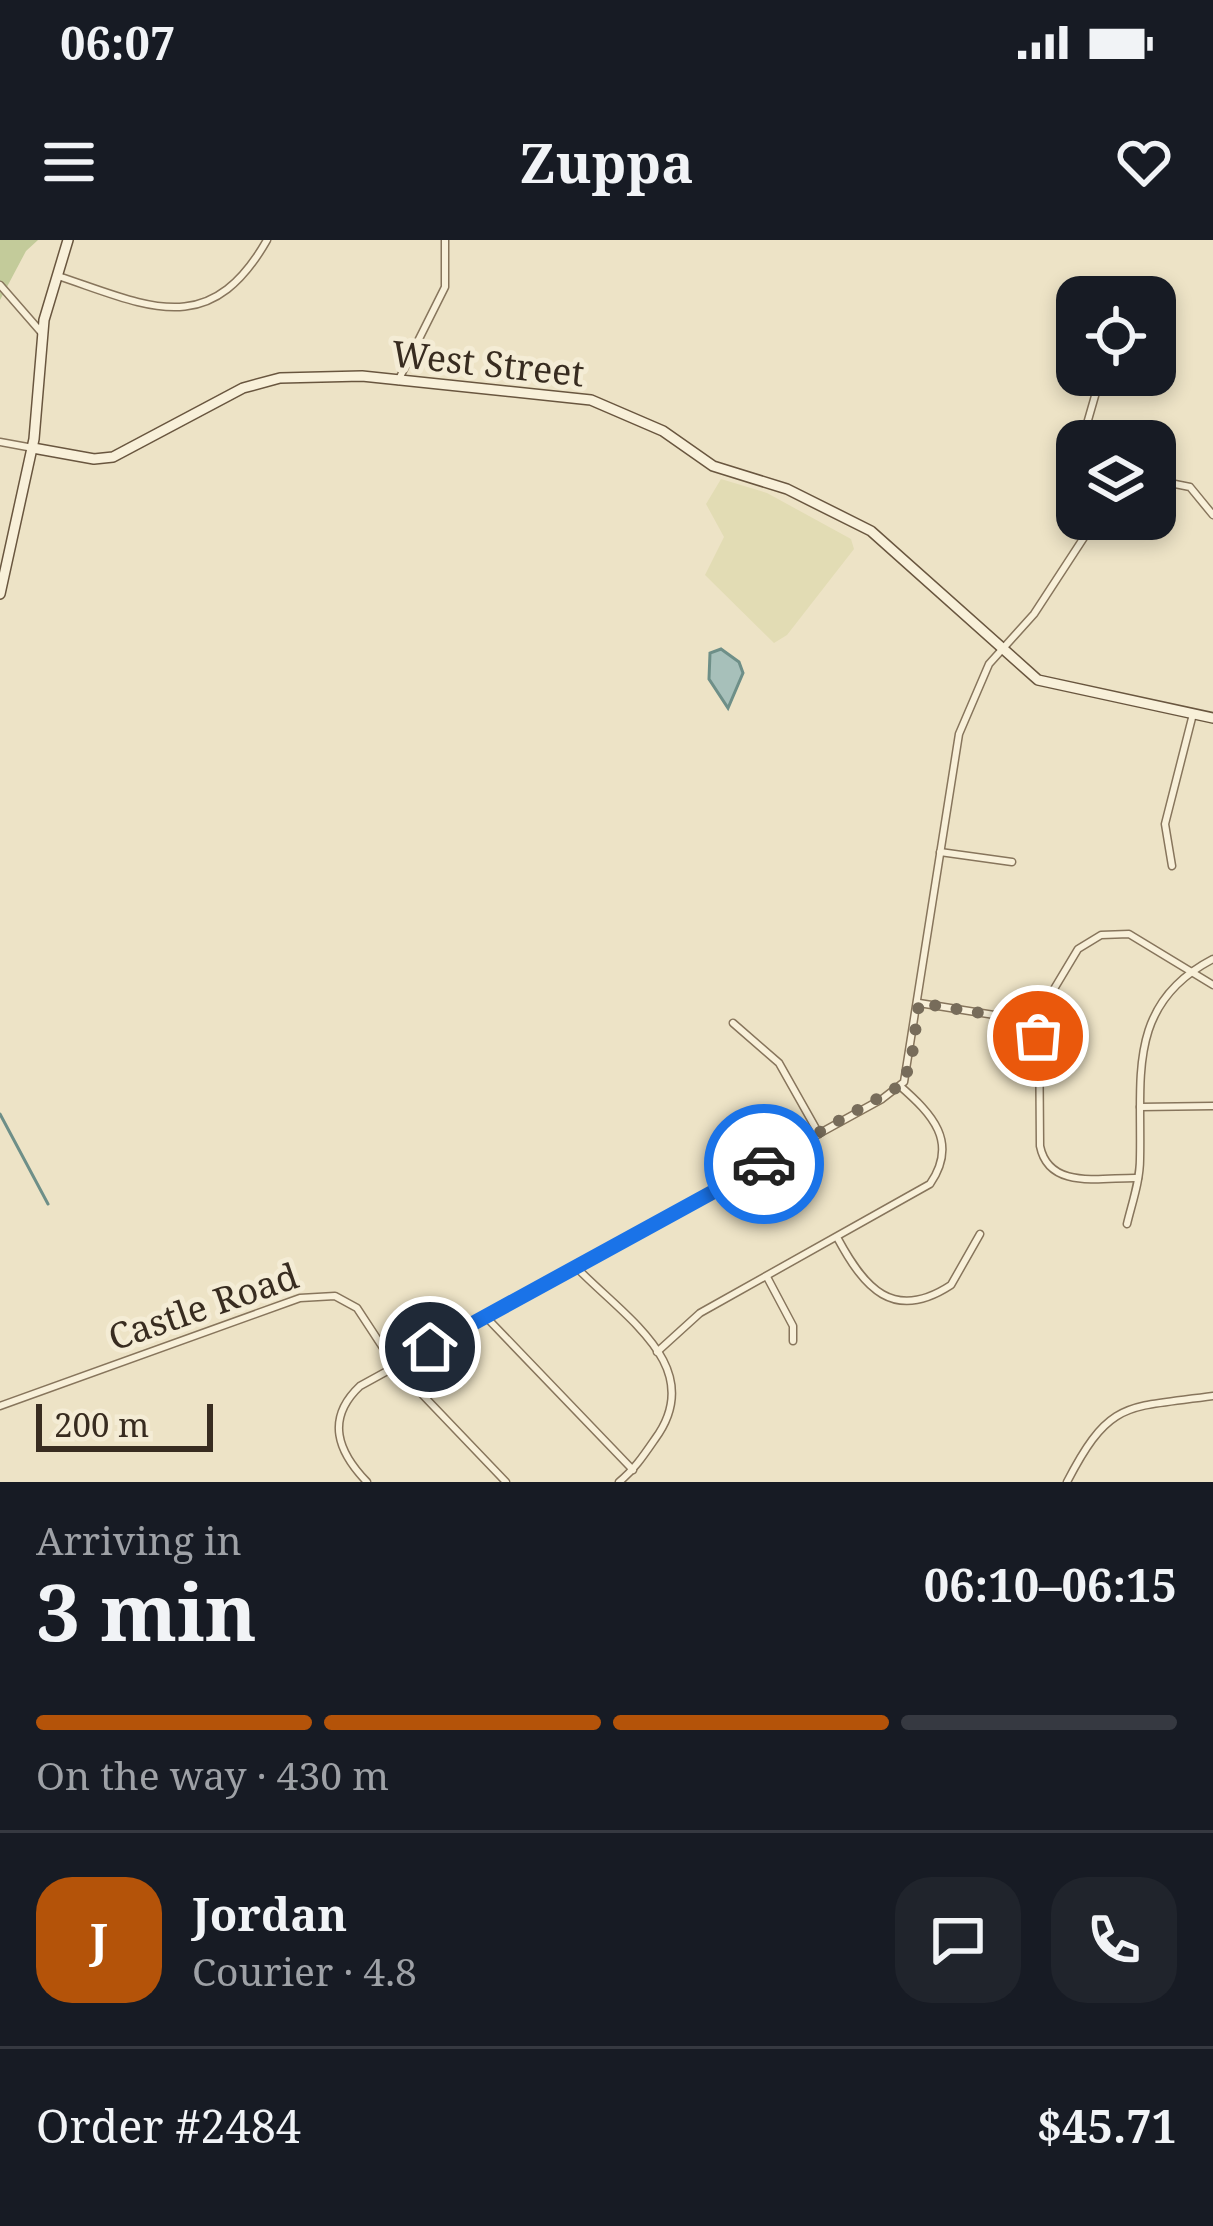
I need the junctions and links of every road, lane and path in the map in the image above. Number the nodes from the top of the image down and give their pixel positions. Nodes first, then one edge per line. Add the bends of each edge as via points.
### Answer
1 (68, 240) edge
2 (267, 240) edge
3 (445, 240) edge
4 (56, 275) junction
5 (0, 285) edge
6 (43, 335) junction
7 (397, 382) junction
8 (0, 442) edge
9 (32, 448) junction
10 (1176, 484) edge
11 (1213, 515) edge
12 (1082, 540) edge
13 (0, 594) edge
14 (1004, 646) junction
15 (1193, 714) junction
16 (1213, 718) edge
17 (940, 852) junction
18 (1012, 862) dead end
19 (1172, 866) dead end
20 (1213, 958) edge
21 (1191, 971) junction
22 (1213, 985) edge
23 (919, 1003) junction
24 (1038, 1022) junction
25 (733, 1023) dead end
26 (900, 1086) junction
27 (1213, 1106) edge
28 (1140, 1107) junction
29 (819, 1134) junction
30 (1138, 1178) junction
31 (1127, 1224) dead end
32 (980, 1234) dead end
33 (838, 1239) junction
34 (576, 1267) junction
35 (766, 1277) junction
36 (486, 1316) junction
37 (793, 1341) dead end
38 (657, 1352) junction
39 (395, 1366) junction
40 (1213, 1396) edge
41 (0, 1406) edge
42 (633, 1470) junction
43 (367, 1482) edge
44 (506, 1482) edge
45 (619, 1482) edge
46 (1067, 1482) edge

1 - 4 street
2 - 4 street via 217,294 185,310
3 - 7 street via 445,287
4 - 6 street
5 - 6 street
6 - 9 street
7 - 9 street, West Street via 272,379 113,457
7 - 14 street, West Street via 566,395 619,409 713,466 855,521
8 - 9 street, West Street
9 - 13 street
10 - 11 street via 1190,487
12 - 14 street
14 - 15 street, West Street via 1047,684
14 - 17 street via 984,671 956,745
15 - 16 street, West Street
15 - 19 street via 1165,824
17 - 18 street
17 - 23 street
20 - 21 street
21 - 22 street
21 - 24 street via 1134,936 1101,935 1075,952
21 - 28 street via 1141,1043
23 - 24 street
23 - 26 street
24 - 30 street via 1045,1162 1068,1178
25 - 29 street via 774,1056
26 - 29 street
26 - 33 street via 938,1125 939,1169 917,1196
27 - 28 street
28 - 30 street
29 - 34 street
30 - 31 street
32 - 33 street via 951,1285 904,1300 867,1285
33 - 35 street
34 - 36 street
34 - 38 street
35 - 37 street
35 - 38 street via 694,1317
36 - 39 street
36 - 42 street
38 - 42 street via 674,1378 675,1406
39 - 41 street, Castle Road via 358,1308 317,1294
39 - 43 street via 355,1390 338,1422 343,1453
39 - 44 street, Castle Road
40 - 46 street via 1117,1413 1093,1434
42 - 45 street

